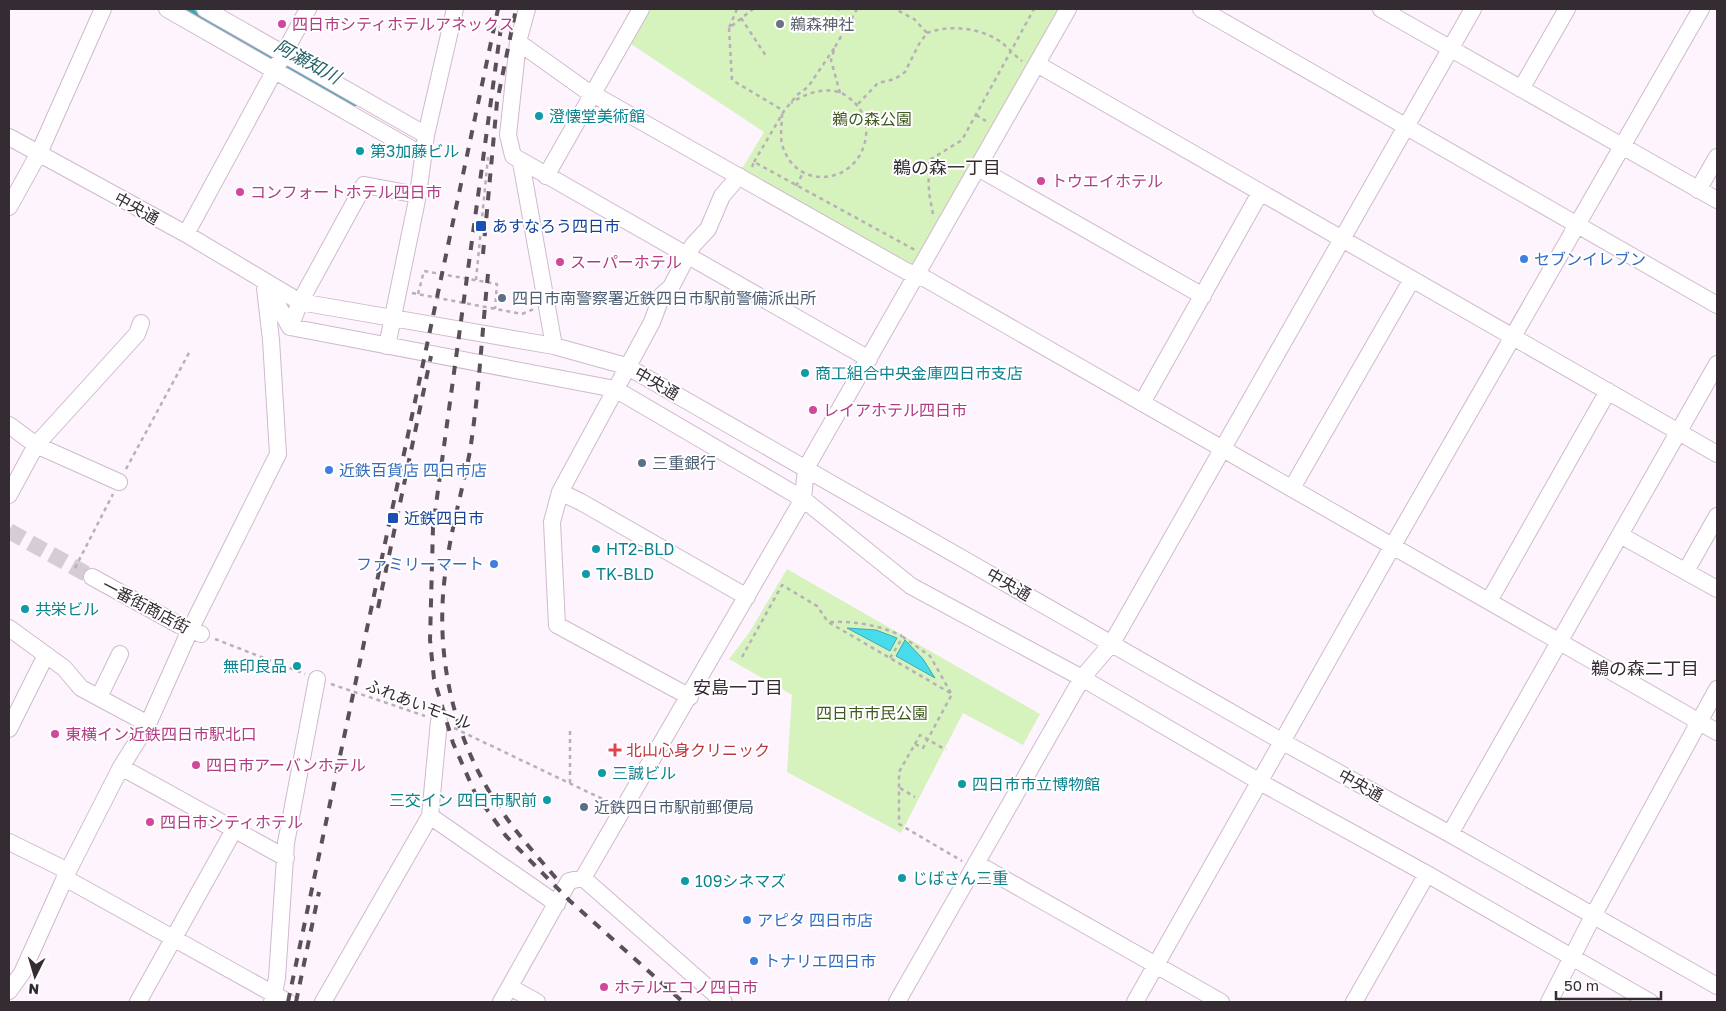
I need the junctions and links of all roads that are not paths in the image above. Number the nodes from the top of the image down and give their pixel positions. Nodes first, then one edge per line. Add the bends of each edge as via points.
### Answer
1 (103, 9) edge
2 (167, 9) edge
3 (205, 9) edge
4 (454, 9) edge
5 (527, 9) edge
6 (641, 9) edge
7 (1068, 9) edge
8 (1201, 9) edge
9 (1380, 9) edge
10 (1473, 9) edge
11 (1567, 9) edge
12 (1701, 9) edge
13 (306, 10) edge
14 (518, 42) junction
15 (1451, 48) junction
16 (280, 62) junction
17 (1035, 67) junction
18 (1521, 89) junction
19 (593, 94) junction
20 (1406, 128) junction
21 (426, 135) junction
22 (9, 137) edge
23 (1623, 147) junction
24 (39, 153) junction
25 (424, 156) junction
26 (1717, 156) edge
27 (521, 162) junction
28 (978, 168) junction
29 (546, 176) junction
30 (742, 178) junction
31 (1698, 190) junction
32 (1260, 193) junction
33 (418, 194) junction
34 (1717, 200) edge
35 (9, 207) edge
36 (1579, 225) junction
37 (186, 234) junction
38 (1341, 240) junction
39 (689, 257) junction
40 (917, 274) junction
41 (264, 281) junction
42 (1412, 281) junction
43 (1203, 296) junction
44 (300, 302) junction
45 (1717, 305) edge
46 (392, 317) junction
47 (141, 323) dead end
48 (290, 327) junction
49 (1512, 337) junction
50 (387, 346) junction
51 (554, 346) junction
52 (868, 359) junction
53 (1717, 364) edge
54 (626, 366) junction
55 (616, 389) junction
56 (1608, 391) junction
57 (1142, 403) junction
58 (9, 425) edge
59 (1678, 432) junction
60 (36, 445) junction
61 (1222, 450) junction
62 (1717, 454) edge
63 (806, 468) junction
64 (119, 482) road end
65 (1292, 488) junction
66 (560, 492) junction
67 (9, 495) edge
68 (803, 498) junction
69 (1717, 516) edge
70 (1620, 535) junction
71 (1392, 547) junction
72 (1686, 571) junction
73 (92, 577) tunnel mouth
74 (1717, 589) edge
75 (747, 597) junction
76 (1489, 601) junction
77 (9, 628) edge
78 (196, 632) junction
79 (1112, 643) junction
80 (1559, 643) junction
81 (46, 654) junction
82 (120, 654) dead end
83 (1082, 678) junction
84 (317, 679) road end
85 (1717, 689) edge
86 (99, 697) junction
87 (690, 697) junction
88 (438, 721) road end
89 (1700, 722) junction
90 (148, 724) junction
91 (9, 729) edge
92 (1717, 732) edge
93 (1283, 742) junction
94 (121, 767) junction
95 (1260, 782) junction
96 (430, 816) junction
97 (234, 830) junction
98 (1450, 834) junction
99 (9, 842) edge
100 (286, 858) junction
101 (969, 862) junction
102 (66, 874) junction
103 (1428, 874) junction
104 (583, 878) junction
105 (557, 904) junction
106 (1593, 916) junction
107 (172, 938) junction
108 (1572, 958) junction
109 (1156, 965) junction
110 (1717, 986) edge
111 (510, 987) junction
112 (9, 991) edge
113 (273, 998) edge
114 (138, 1002) edge
115 (288, 1002) edge
116 (323, 1002) edge
117 (501, 1002) edge
118 (537, 1002) edge
119 (724, 1002) edge
120 (897, 1002) edge
121 (1135, 1002) edge
122 (1221, 1002) edge
123 (1354, 1002) edge
124 (1549, 1002) edge
125 (1650, 1002) edge

1 - 24 street
2 - 16 street
3 - 16 street
4 - 21 street
5 - 14 street
6 - 19 street
7 - 17 street
8 - 20 street
9 - 15 street
10 - 15 street
11 - 18 street
12 - 23 street
13 - 16 street
14 - 19 street
14 - 27 street via 508,135 513,156
15 - 18 street
15 - 20 street
16 - 21 street
16 - 25 street
16 - 37 street
17 - 28 street
17 - 32 street
18 - 23 street
19 - 29 street
19 - 30 street
20 - 36 street
20 - 38 street
21 - 25 street
22 - 24 street, 中央通
23 - 31 street
23 - 36 street
24 - 35 street
24 - 37 street, 中央通
25 - 33 street
26 - 31 street
27 - 29 street
27 - 51 street
28 - 40 street
28 - 43 street
29 - 39 street
30 - 39 street via 722,196 712,223 693,245
30 - 40 street
31 - 34 street
32 - 38 street
32 - 43 street
33 - 44 street via 364,185
33 - 46 street
36 - 45 street
36 - 49 street
37 - 41 street, 中央通
38 - 42 street
38 - 61 street
39 - 52 street
39 - 54 street via 671,287 662,295 652,322
40 - 52 street
40 - 57 street
41 - 44 street, 中央通
41 - 48 street, 中央通
41 - 78 street via 278,454
42 - 49 street
42 - 65 street
43 - 57 street
44 - 46 street, 中央通
44 - 48 street
46 - 50 street
46 - 51 street, 中央通
47 - 60 street via 136,334
48 - 50 street, 中央通
49 - 56 street
49 - 71 street
50 - 55 street, 中央通
51 - 54 street, 中央通
52 - 63 street
53 - 59 street
54 - 55 street
54 - 63 street, 中央通
55 - 66 street
55 - 68 street, 中央通
56 - 59 street
56 - 76 street
57 - 61 street
58 - 60 street
59 - 62 street
59 - 70 street
60 - 64 street
60 - 67 street
61 - 65 street
61 - 79 street
63 - 68 street
63 - 79 street, 中央通
65 - 71 street
66 - 75 street
66 - 87 street via 552,522 557,625
68 - 75 street
68 - 83 street, 中央通 via 911,586
69 - 72 street
70 - 72 street
70 - 80 street
71 - 76 street
71 - 93 street
72 - 74 street
73 - 78 street, 一番街商店街
75 - 87 street
76 - 80 street
77 - 81 street
78 - 90 street
79 - 83 street
79 - 93 street, 中央通
80 - 89 street
80 - 98 street
81 - 86 street via 64,668 81,688
81 - 91 street
82 - 86 street
83 - 95 street, 中央通
83 - 101 street
84 - 100 street via 286,843
85 - 89 street
86 - 90 street
87 - 104 street
88 - 96 street
89 - 92 street
89 - 106 street
90 - 94 street
93 - 95 street
93 - 98 street, 中央通
94 - 97 street
94 - 102 street
95 - 103 street, 中央通
95 - 109 street
96 - 105 street
96 - 116 street
97 - 100 street
97 - 107 street
98 - 106 street, 中央通
99 - 102 street
100 - 113 street
101 - 109 street
101 - 120 street
102 - 107 street
102 - 112 street via 24,968
103 - 108 street, 中央通
103 - 123 street
104 - 105 street via 569,881
104 - 119 street
105 - 111 street
106 - 108 street
106 - 110 street, 中央通
107 - 113 street
107 - 114 street
108 - 124 street
108 - 125 street, 中央通
109 - 121 street
109 - 122 street
111 - 117 street
111 - 118 street
113 - 115 street

